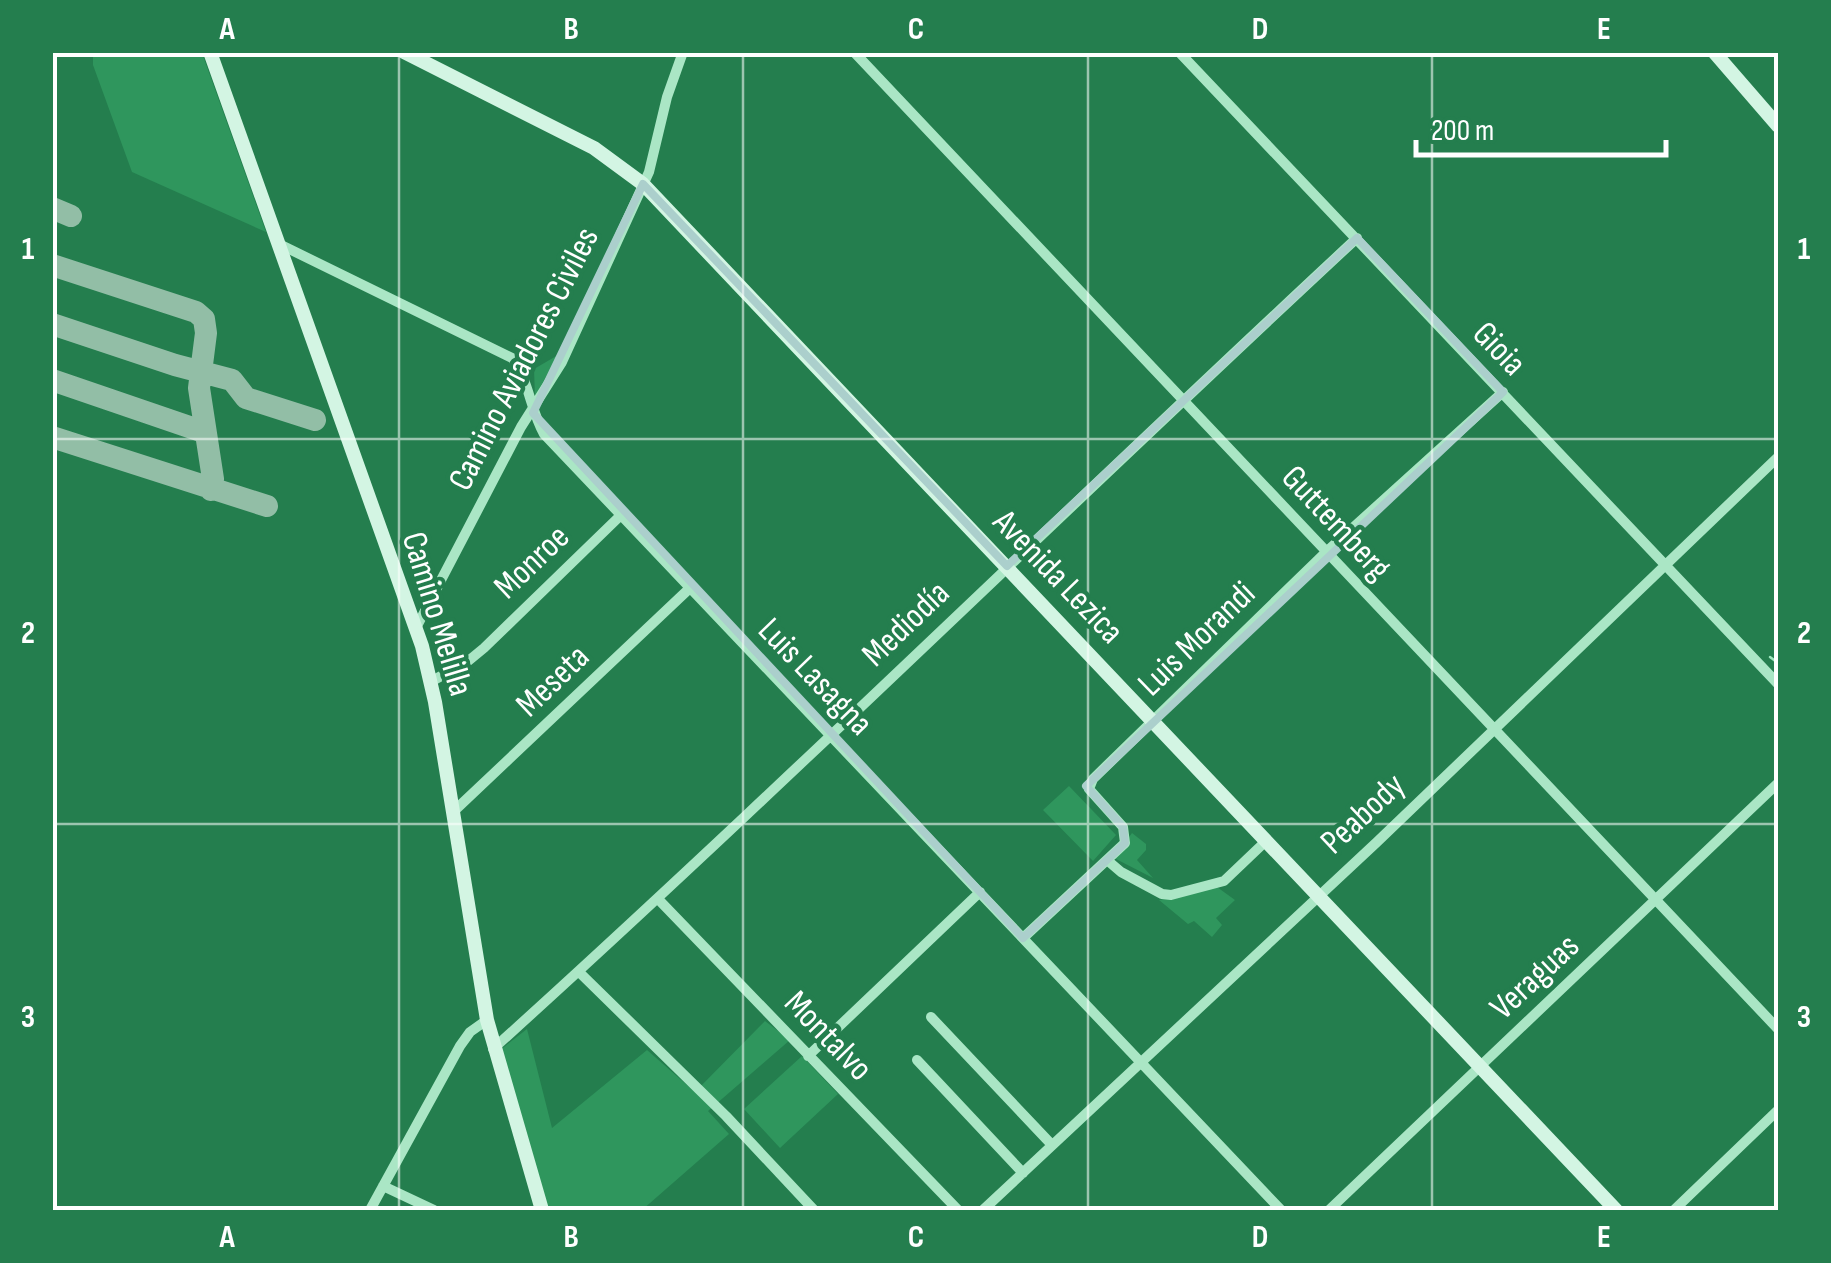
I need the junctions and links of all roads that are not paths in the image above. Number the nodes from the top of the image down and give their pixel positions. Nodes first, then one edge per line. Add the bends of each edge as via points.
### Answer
1 (210, 52) edge
2 (404, 52) edge
3 (683, 52) edge
4 (854, 52) edge
5 (1179, 52) edge
6 (1714, 52) edge
7 (1778, 126) edge
8 (642, 184) junction
9 (1357, 238) junction
10 (278, 243) junction
11 (1503, 392) junction
12 (1182, 400) junction
13 (532, 413) junction
14 (1778, 456) edge
15 (621, 515) junction
16 (1325, 553) junction
17 (1007, 566) junction
18 (1666, 567) junction
19 (691, 588) junction
20 (416, 628) junction
21 (432, 681) junction
22 (1778, 684) edge
23 (1153, 720) junction
24 (1492, 729) junction
25 (831, 734) junction
26 (1778, 783) edge
27 (452, 812) junction
28 (1266, 841) junction
29 (1107, 860) junction
30 (980, 892) junction
31 (1317, 896) junction
32 (658, 900) junction
33 (1656, 901) junction
34 (1024, 938) junction
35 (579, 972) junction
36 (931, 1018) dead end
37 (487, 1020) junction
38 (1778, 1030) edge
39 (494, 1049) junction
40 (808, 1056) junction
41 (917, 1060) dead end
42 (1140, 1062) junction
43 (1480, 1067) junction
44 (1778, 1110) edge
45 (1052, 1144) junction
46 (1023, 1173) junction
47 (383, 1186) junction
48 (370, 1210) edge
49 (434, 1210) edge
50 (542, 1210) edge
51 (814, 1210) edge
52 (958, 1210) edge
53 (984, 1210) edge
54 (1281, 1210) edge
55 (1329, 1210) edge
56 (1616, 1210) edge
57 (1674, 1210) edge

1 - 10 street, Camino Melilla
2 - 8 street, Avenida Lezica via 594,148
3 - 8 street, Camino Aviadores Civiles
4 - 12 street, Guttemberg
5 - 9 street, Gioia
6 - 7 street
8 - 13 street, Camino Aviadores Civiles
8 - 17 street, Avenida Lezica
9 - 11 street, Gioia
9 - 12 street, Mediodía
10 - 13 street, Luis Lasagna via 512,358 523,372
10 - 20 street, Camino Melilla
11 - 16 street, Luis Morandi
11 - 18 street, Gioia
12 - 16 street, Guttemberg
12 - 17 street, Mediodía
13 - 15 street, Luis Lasagna
13 - 20 street, Camino Aviadores Civiles
14 - 18 street, Peabody
15 - 19 street, Luis Lasagna
15 - 21 street, Monroe via 484,648
16 - 23 street, Luis Morandi
16 - 24 street, Guttemberg
17 - 23 street, Avenida Lezica
17 - 25 street, Mediodía
18 - 22 street, Gioia
18 - 24 street, Peabody
19 - 25 street, Luis Lasagna
19 - 27 street, Meseta
20 - 21 street, Camino Melilla
21 - 27 street, Camino Melilla
23 - 28 street, Avenida Lezica
23 - 29 street, Luis Morandi via 1089,784 1126,832
24 - 31 street, Peabody
24 - 33 street, Guttemberg
25 - 30 street, Luis Lasagna
25 - 32 street, Mediodía
26 - 33 street, Veraguas
27 - 37 street, Camino Melilla
28 - 29 street via 1224,880 1172,895
28 - 31 street, Avenida Lezica
29 - 34 street
30 - 34 street, Luis Lasagna
30 - 40 street
31 - 42 street, Peabody
31 - 43 street, Avenida Lezica
32 - 35 street, Mediodía
32 - 40 street, Montalvo
33 - 38 street, Guttemberg
33 - 43 street, Veraguas
34 - 42 street, Luis Lasagna
35 - 39 street, Mediodía
35 - 51 street
36 - 45 street
37 - 39 street, Camino Melilla
37 - 47 street via 460,1046
39 - 50 street, Camino Melilla
40 - 52 street, Montalvo
41 - 46 street
42 - 45 street, Peabody
42 - 54 street, Luis Lasagna
43 - 55 street, Veraguas
43 - 56 street, Avenida Lezica
44 - 57 street
45 - 46 street, Peabody
46 - 53 street, Peabody
47 - 48 street
47 - 49 street

